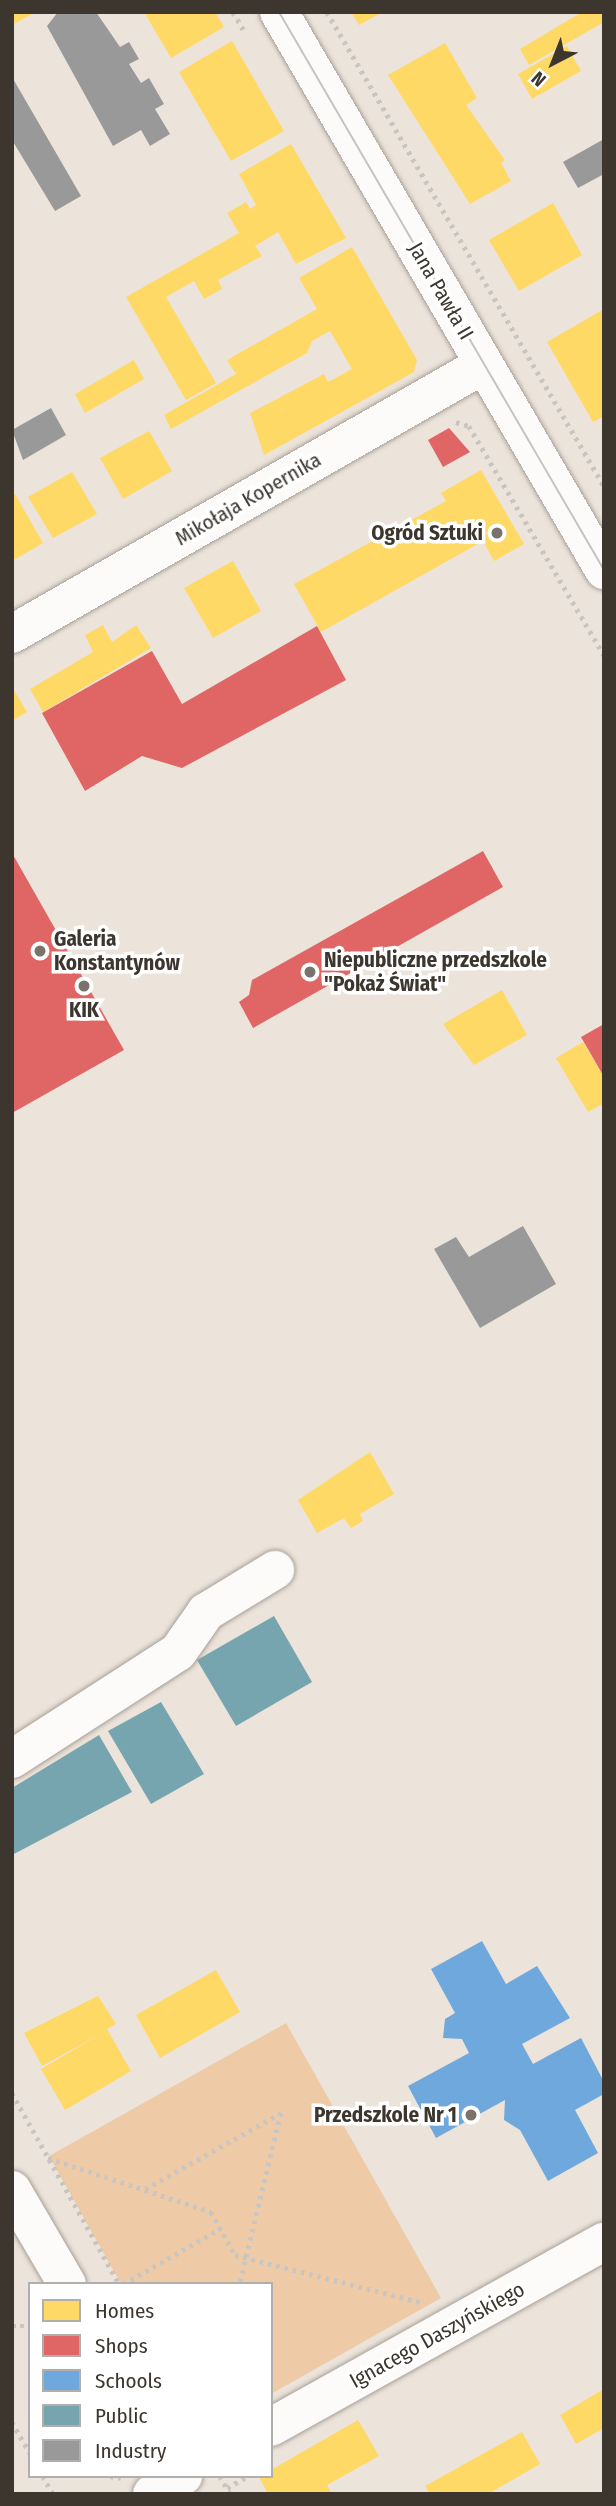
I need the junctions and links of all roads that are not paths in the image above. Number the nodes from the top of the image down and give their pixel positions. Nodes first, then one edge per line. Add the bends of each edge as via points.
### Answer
1 (279, 12) edge
2 (483, 365) junction
3 (604, 570) edge
4 (12, 634) edge
5 (275, 1570) dead end
6 (12, 1759) edge
7 (12, 2190) edge
8 (604, 2242) edge
9 (66, 2282) edge
10 (273, 2426) edge

1 - 2 street, Jana Pawła II
2 - 3 street, Jana Pawła II
2 - 4 street, Mikołaja Kopernika via 447,410
5 - 6 street via 206,1612 178,1652
7 - 9 street
8 - 10 street, Ignacego Daszyńskiego

